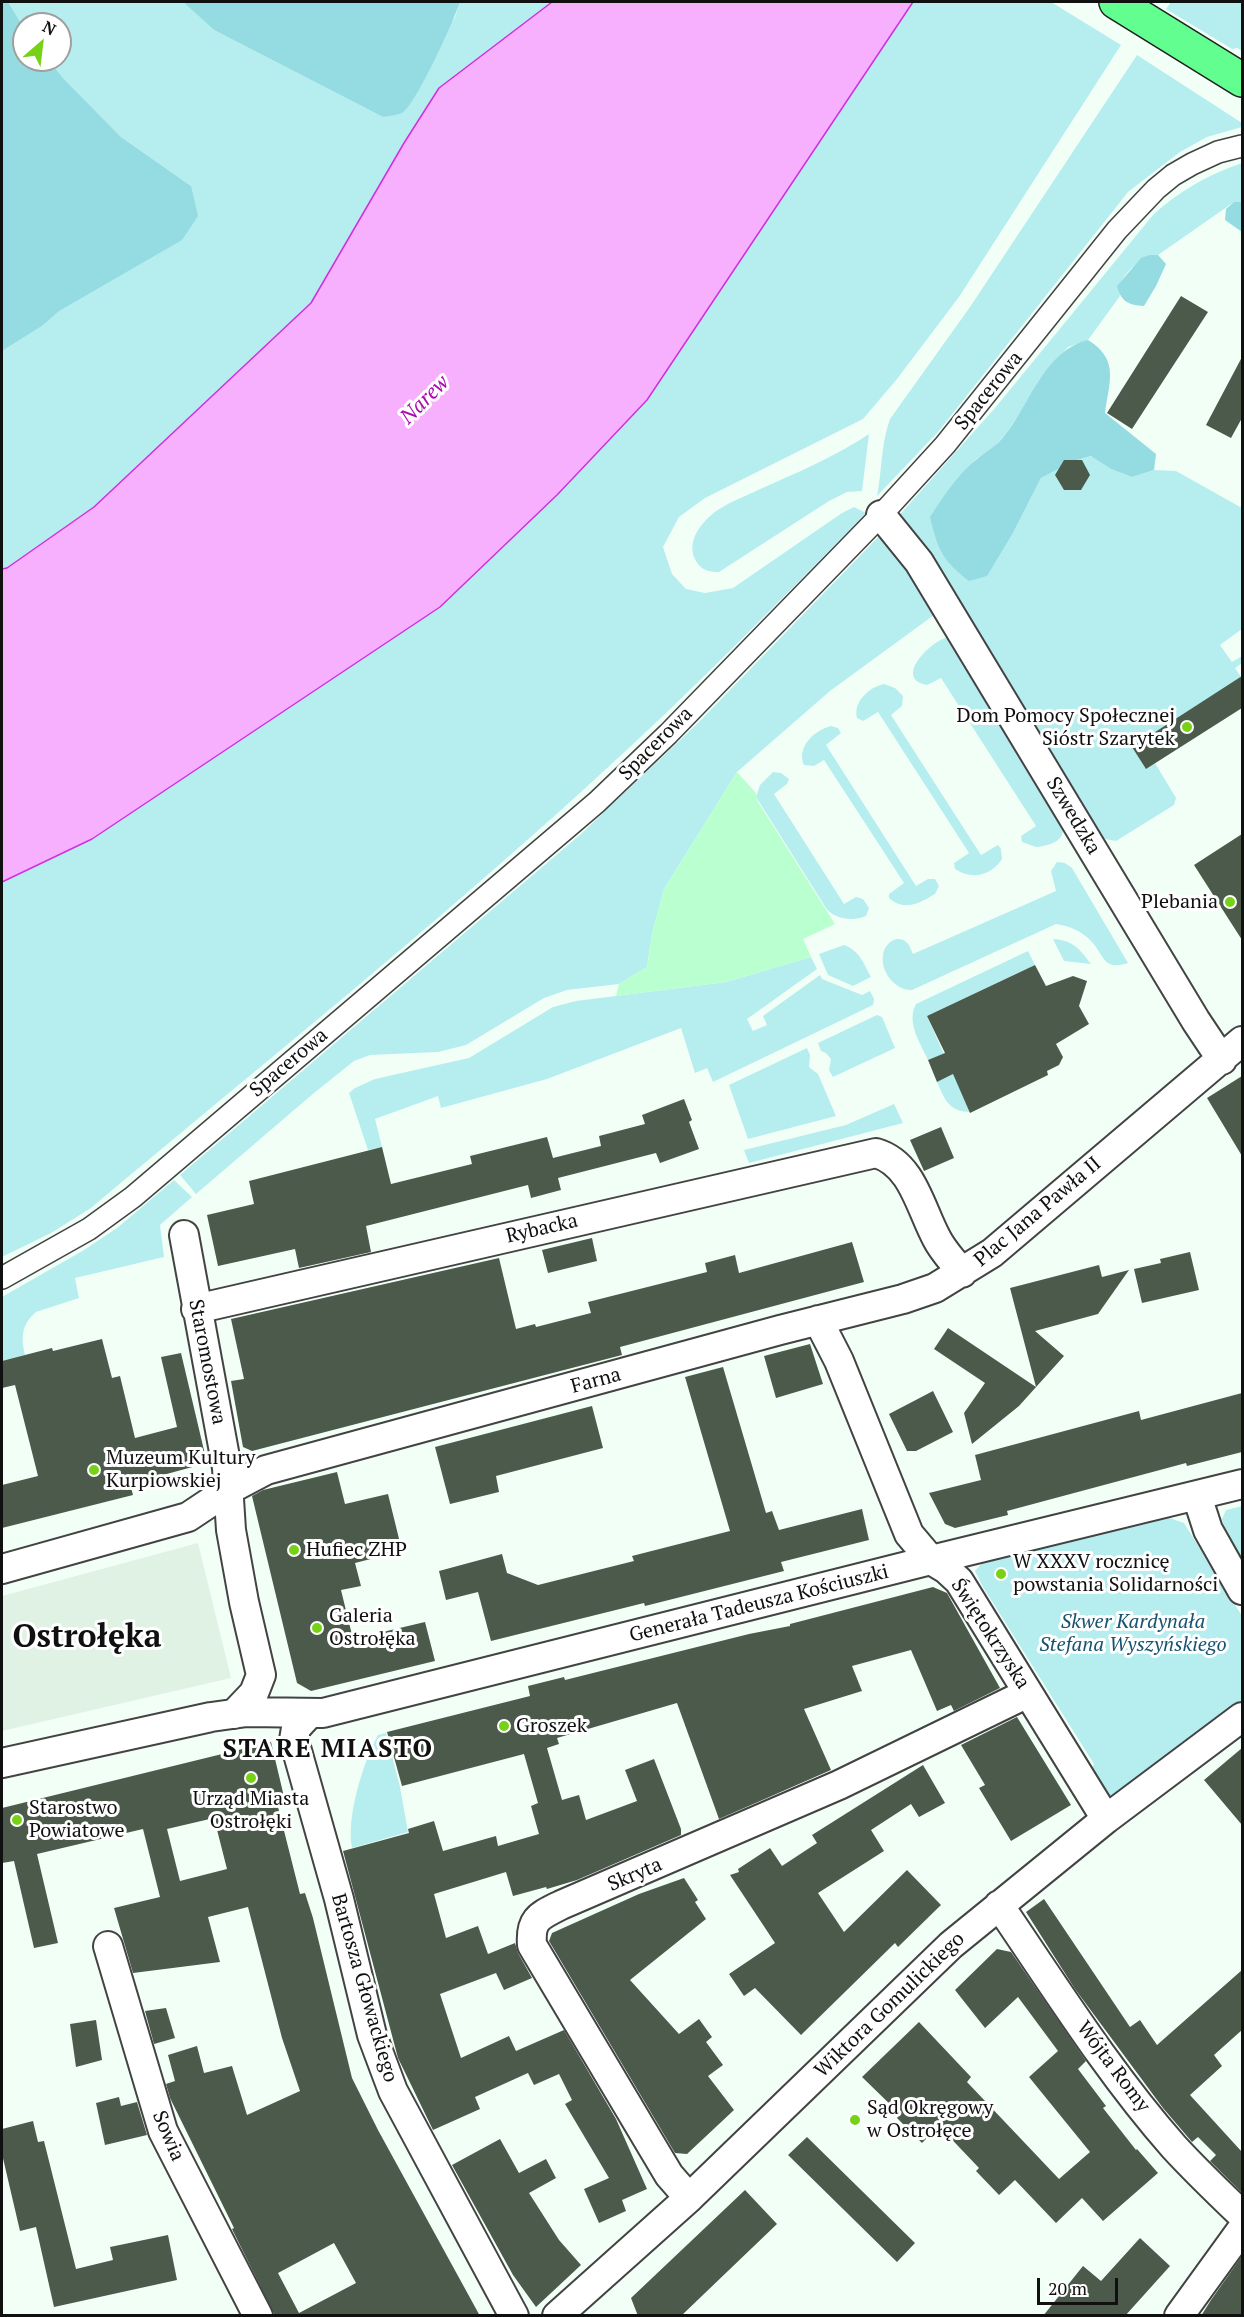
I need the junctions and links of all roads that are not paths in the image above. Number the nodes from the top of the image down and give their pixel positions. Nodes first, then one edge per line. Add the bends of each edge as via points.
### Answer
1 (1116, 2) edge
2 (1242, 80) edge
3 (1242, 146) edge
4 (881, 515) junction
5 (1242, 1041) edge
6 (1222, 1060) junction
7 (887, 1156) joint
8 (184, 1234) dead end
9 (962, 1273) junction
10 (2, 1278) edge
11 (196, 1309) junction
12 (818, 1320) junction
13 (1242, 1484) edge
14 (230, 1490) junction
15 (1197, 1496) junction
16 (931, 1560) junction
17 (2, 1569) edge
18 (1242, 1590) edge
19 (1028, 1693) junction
20 (310, 1713) junction
21 (234, 1714) junction
22 (1242, 1718) edge
23 (2, 1763) edge
24 (1106, 1820) junction
25 (999, 1905) junction
26 (108, 1946) dead end
27 (689, 2198) junction
28 (1242, 2216) edge
29 (1242, 2229) edge
30 (258, 2316) edge
31 (514, 2316) edge
32 (556, 2316) edge
33 (1179, 2316) edge

1 - 2 main road
3 - 4 street, Spacerowa via 1192,164 1156,189 1117,230 945,445
4 - 6 street, Szwedzka via 919,562
4 - 10 street, Spacerowa via 597,802 133,1197 89,1228
5 - 6 street, Plac Jana Pawła II
6 - 9 street, Plac Jana Pawła II via 992,1253
7 - 9 street, Plac Jana Pawła II via 906,1174 938,1241
7 - 11 street, Rybacka via 862,1155
8 - 11 street, Staromostowa
9 - 12 street, Farna via 903,1299
11 - 14 street, Staromostowa
12 - 14 street, Farna via 266,1470
12 - 16 street, Świętokrzyska via 839,1361 909,1534
13 - 15 street, Generała Tadeusza Kościuszki
14 - 17 street, Farna via 188,1517
14 - 21 street, Staromostowa via 231,1530 261,1675 254,1693
15 - 16 street, Generała Tadeusza Kościuszki
15 - 18 street via 1208,1530
16 - 19 street, Świętokrzyska via 959,1581
16 - 20 street, Generała Tadeusza Kościuszki via 323,1713
19 - 24 street, Świętokrzyska
19 - 27 street, Skryta via 839,1785 545,1913 534,1923 532,1946 669,2175
20 - 21 street, Generała Tadeusza Kościuszki
20 - 31 street, Bartosza Głowackiego via 296,1728 294,1740 378,2053 393,2091
21 - 23 street, Generała Tadeusza Kościuszki
22 - 24 street, Wiktora Gomulickiego
24 - 25 street, Wiktora Gomulickiego
25 - 27 street, Wiktora Gomulickiego via 951,1945
25 - 28 street, Wójta Romy via 1105,2060 1174,2147
26 - 30 street, Sowia via 163,2132
27 - 32 street, Wiktora Gomulickiego
29 - 33 street

